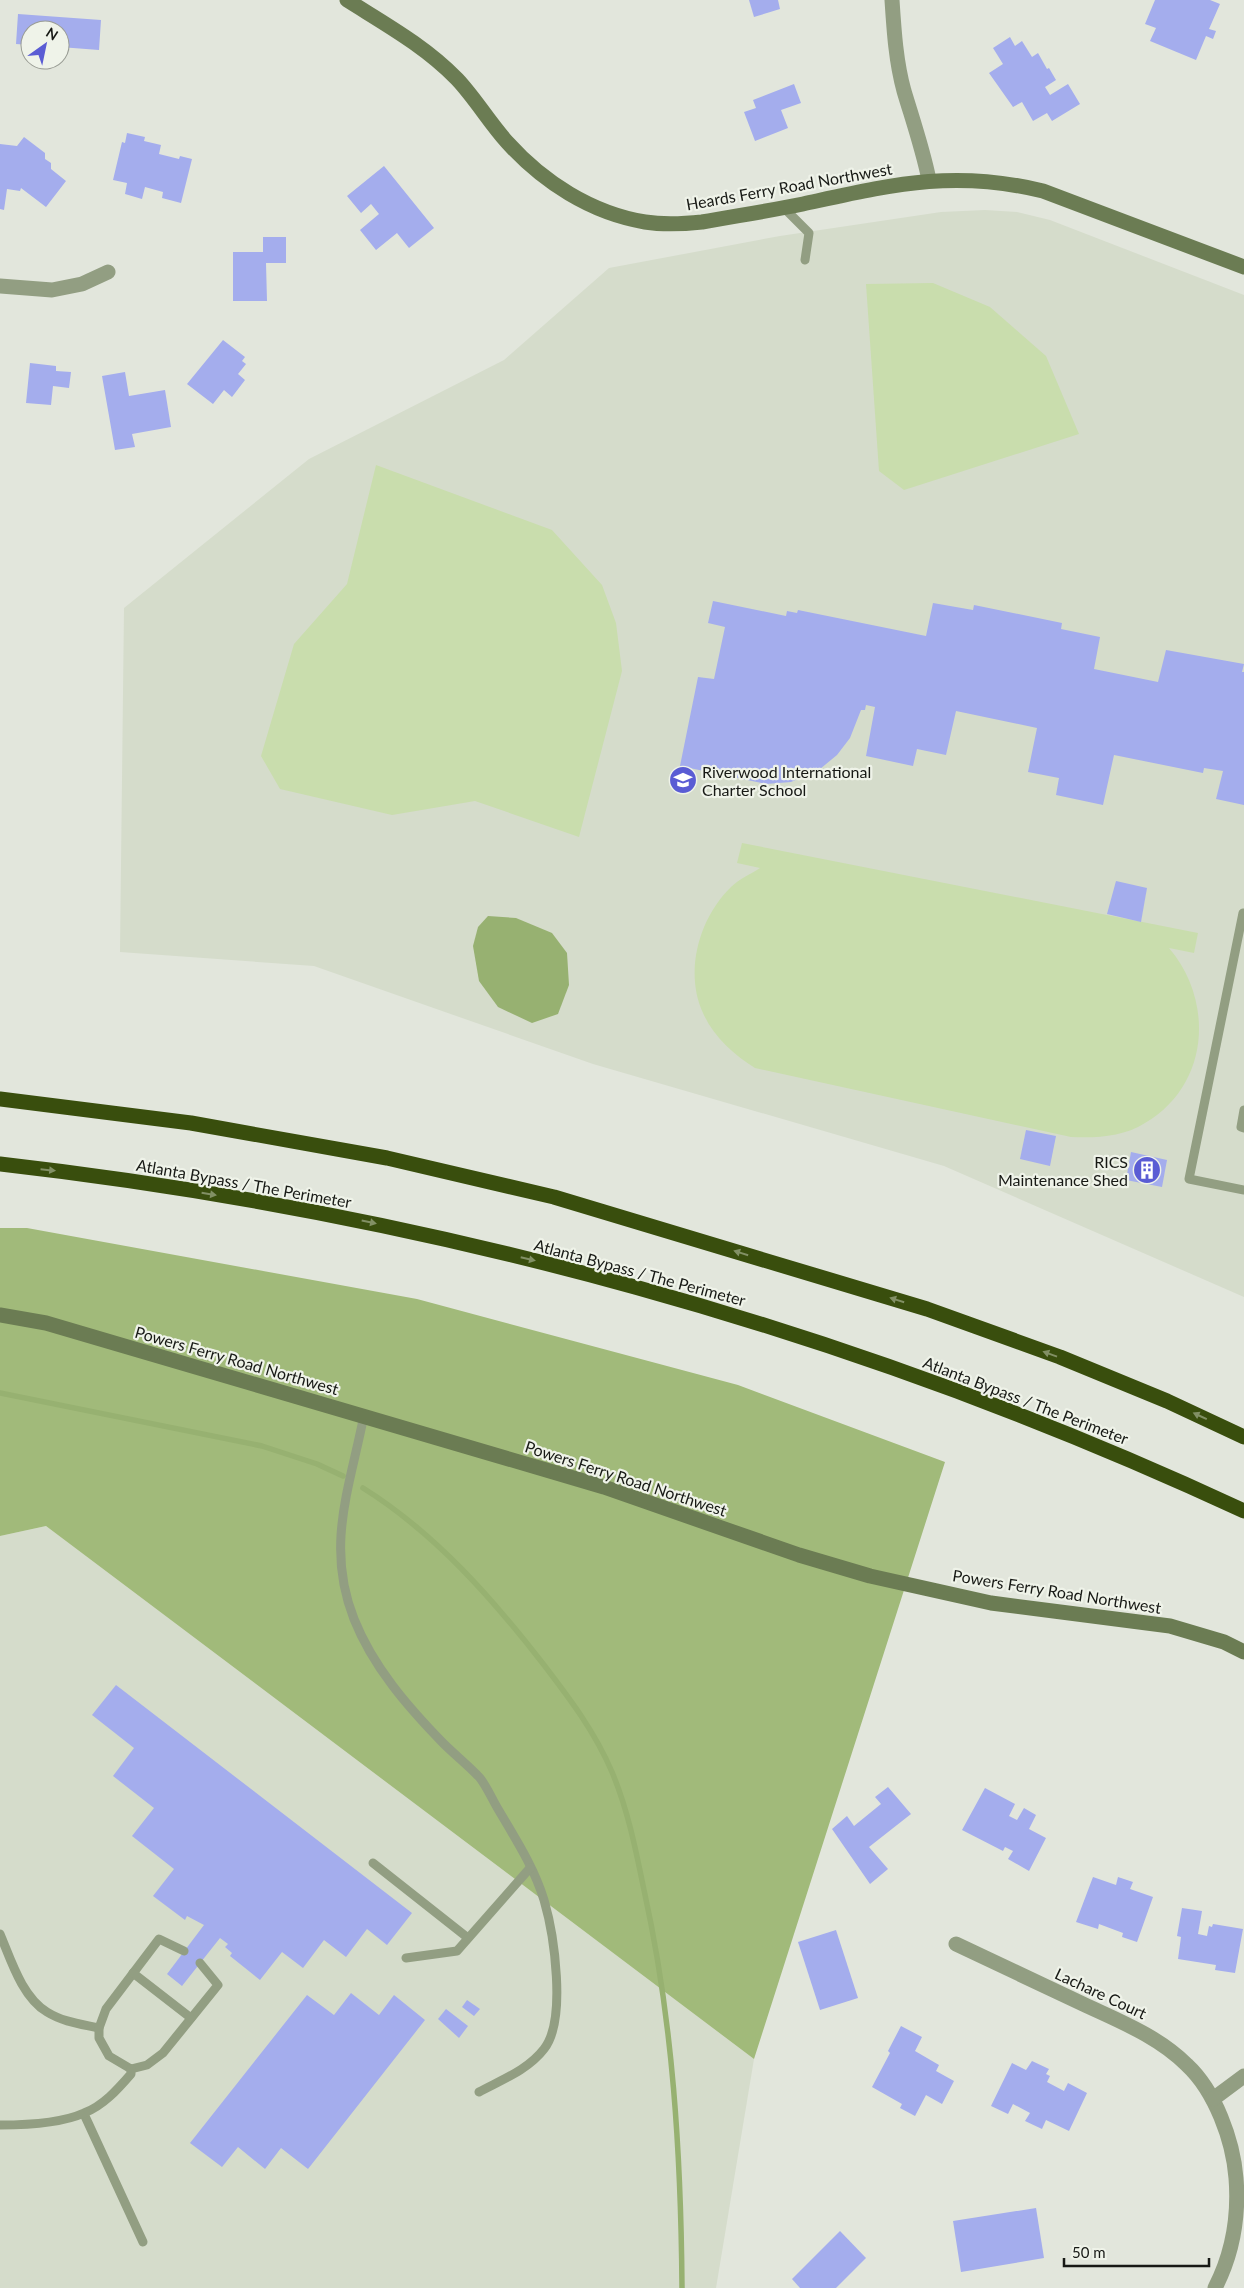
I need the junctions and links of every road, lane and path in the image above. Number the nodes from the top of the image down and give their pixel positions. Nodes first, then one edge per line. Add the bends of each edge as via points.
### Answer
1 (347, 0) edge
2 (892, 0) edge
3 (929, 180) junction
4 (784, 208) junction
5 (805, 260) dead end
6 (1244, 267) edge
7 (108, 272) dead end
8 (0, 286) edge
9 (1243, 913) dead end
10 (0, 1099) edge
11 (1244, 1110) edge
12 (1244, 1128) edge
13 (0, 1164) edge
14 (1244, 1190) edge
15 (0, 1315) edge
16 (364, 1416) junction
17 (1244, 1437) edge
18 (1244, 1511) edge
19 (1244, 1652) edge
20 (373, 1863) dead end
21 (530, 1868) junction
22 (0, 1934) edge
23 (468, 1938) junction
24 (956, 1944) dead end
25 (184, 1951) dead end
26 (406, 1958) dead end
27 (200, 1963) dead end
28 (133, 1973) junction
29 (191, 2018) junction
30 (99, 2028) junction
31 (131, 2069) junction
32 (1244, 2076) edge
33 (479, 2092) dead end
34 (1213, 2099) junction
35 (84, 2114) junction
36 (0, 2126) edge
37 (143, 2242) dead end
38 (1216, 2288) edge

1 - 4 street, Heards Ferry Road Northwest via 406,36 433,57 458,80 507,142 537,172 570,195 608,212 645,222 674,224
2 - 3 street via 894,44
3 - 4 street, Heards Ferry Road Northwest via 889,185
3 - 6 street, Heards Ferry Road Northwest via 986,181 1043,191
4 - 5 lane via 809,233
7 - 8 street via 82,284 52,290
9 - 14 lane via 1189,1179
17 -> 10 highway via 1060,1357 927,1309 554,1197 387,1158 191,1123
11 - 12 lane via 1241,1127
13 -> 18 highway, Atlanta Bypass / The Perimeter via 220,1195 367,1222 603,1277 820,1342 989,1403 1154,1469
15 - 16 street, Powers Ferry Road Northwest via 46,1323
16 - 19 street, Powers Ferry Road Northwest via 604,1487 870,1576 991,1603 1170,1626 1224,1642
16 - 21 lane via 351,1468 340,1540 343,1584 354,1620 398,1693 481,1780
20 - 23 lane
21 - 23 lane
21 - 33 lane via 543,1899 550,1929 558,2002 554,2029 545,2049 529,2064
22 - 30 lane via 31,1997 46,2012 66,2021
23 - 26 lane via 457,1951
24 - 34 street, Lachare Court via 1145,2034 1188,2065
25 - 28 lane via 159,1939
27 - 29 lane via 218,1985
28 - 29 lane
28 - 30 lane via 106,2009
29 - 31 lane via 156,2060
30 - 31 lane via 99,2038 109,2056
31 - 35 lane via 131,2074 108,2098
32 - 34 street
34 - 38 street, Lachare Court via 1225,2126 1235,2164 1238,2202 1233,2240
35 - 36 lane
35 - 37 lane

